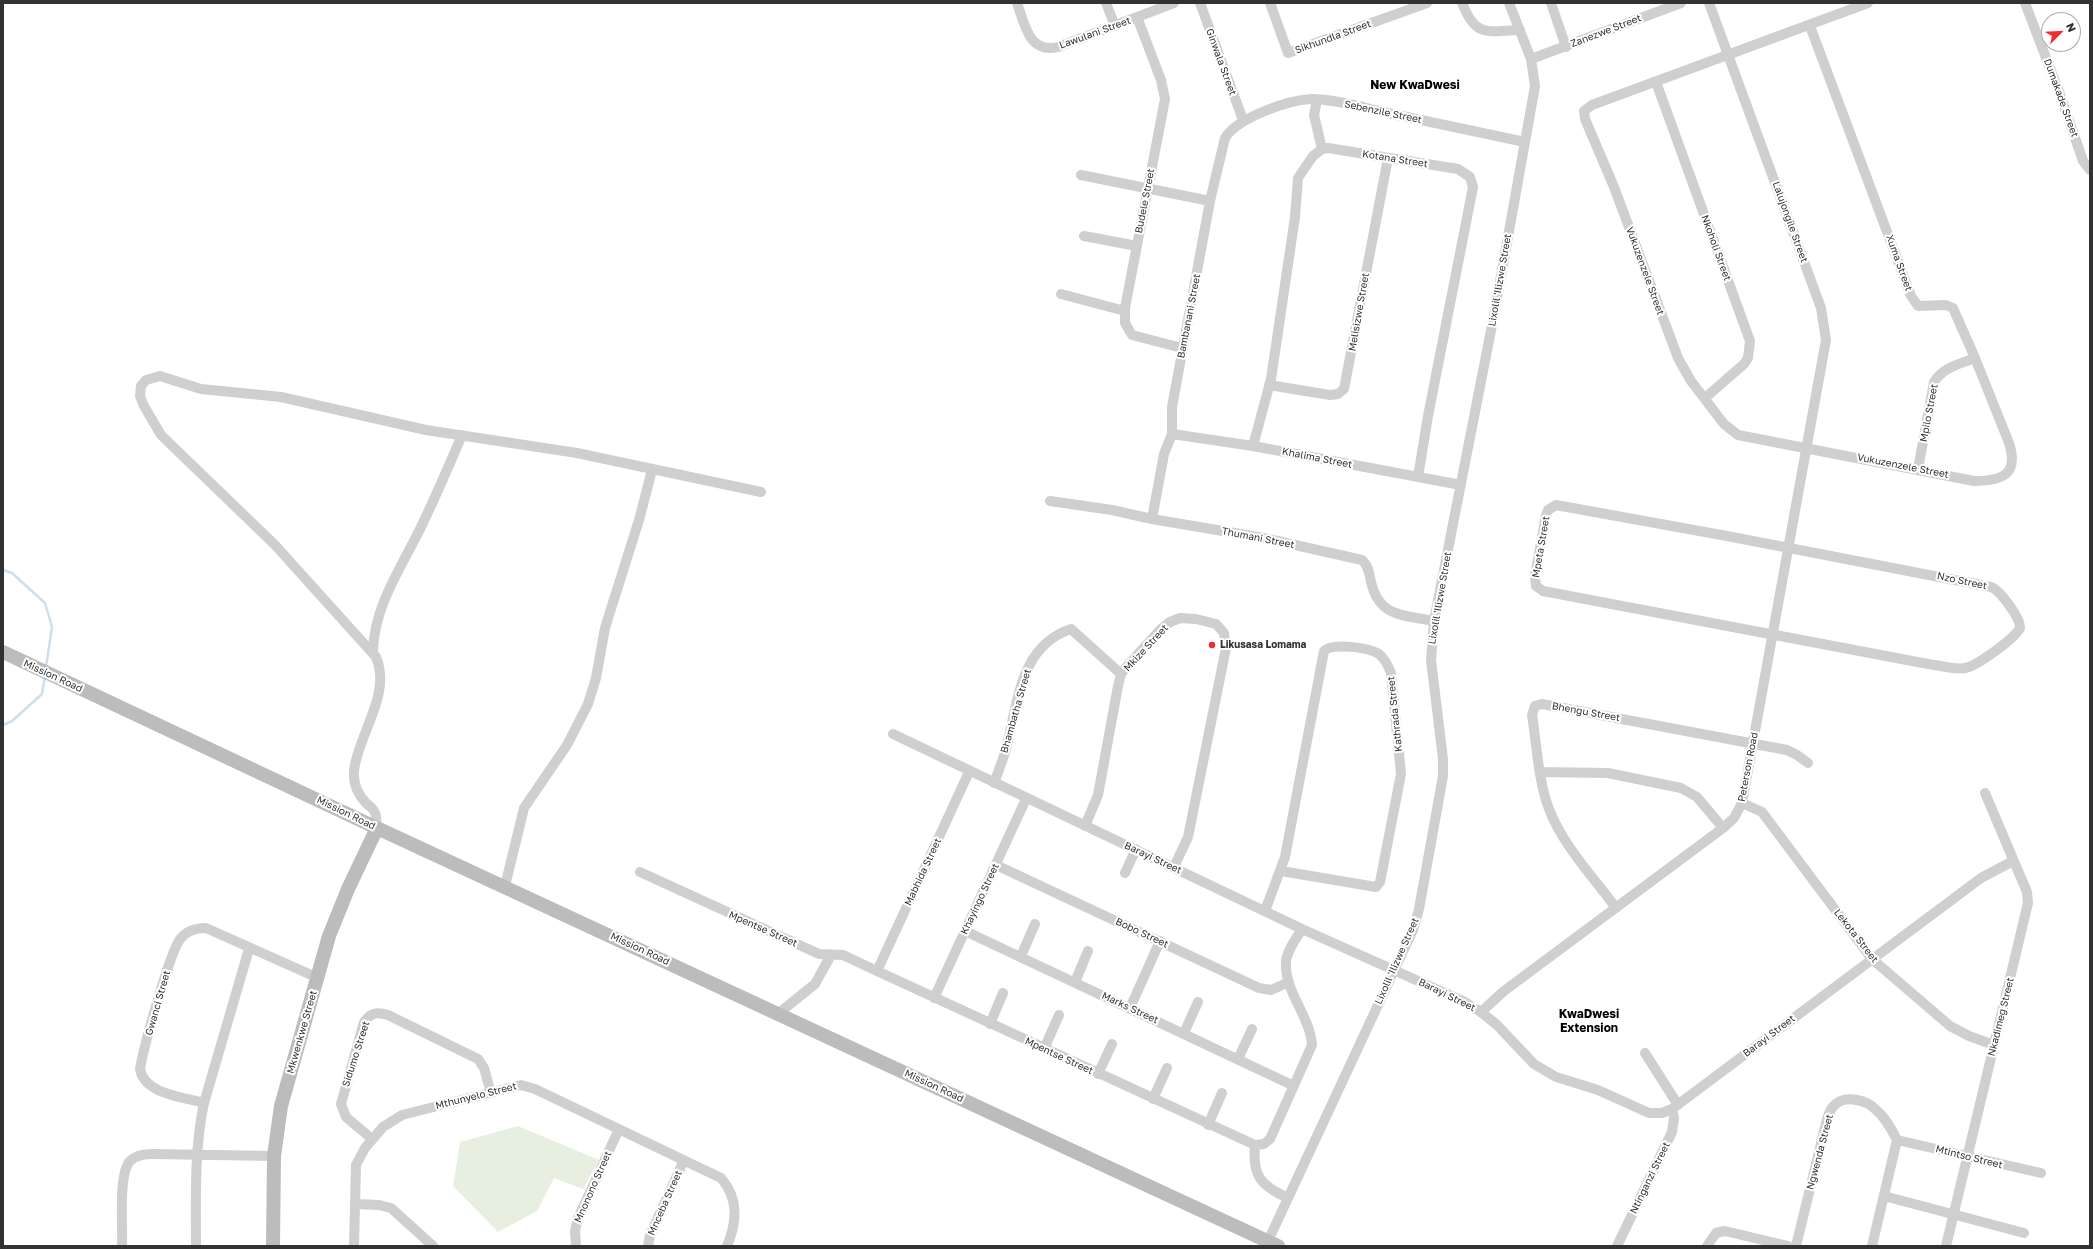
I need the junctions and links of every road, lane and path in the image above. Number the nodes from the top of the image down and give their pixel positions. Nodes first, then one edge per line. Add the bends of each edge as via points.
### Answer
1 (1017, 3) edge
2 (1106, 3) edge
3 (1174, 3) edge
4 (1200, 3) edge
5 (1270, 3) edge
6 (1427, 3) edge
7 (1462, 3) edge
8 (1509, 3) edge
9 (1551, 3) edge
10 (1682, 3) edge
11 (1709, 3) edge
12 (1868, 3) edge
13 (2025, 3) edge
14 (1136, 17) junction
15 (1115, 26) junction
16 (1810, 26) junction
17 (1520, 30) junction
18 (1566, 47) junction
19 (1729, 55) junction
20 (1531, 59) junction
21 (1656, 82) junction
22 (1317, 100) junction
23 (1243, 120) junction
24 (1525, 142) junction
25 (1322, 149) junction
26 (1388, 158) junction
27 (2090, 170) edge
28 (1081, 175) dead end
29 (1147, 189) junction
30 (1210, 200) junction
31 (1084, 236) dead end
32 (1137, 246) junction
33 (1061, 294) dead end
34 (1124, 311) junction
35 (1182, 348) junction
36 (1975, 358) junction
37 (1269, 385) junction
38 (1705, 398) junction
39 (1172, 434) junction
40 (462, 435) junction
41 (1253, 446) junction
42 (1808, 448) junction
43 (2012, 466) joint
44 (1918, 469) junction
45 (652, 470) junction
46 (1418, 478) junction
47 (1461, 485) junction
48 (760, 492) dead end
49 (1050, 501) dead end
50 (1152, 519) junction
51 (1789, 549) junction
52 (1434, 620) junction
53 (1774, 635) junction
54 (372, 651) junction
55 (3, 652) edge
56 (1121, 674) junction
57 (893, 734) dead end
58 (1752, 743) junction
59 (1808, 763) dead end
60 (970, 772) junction
61 (1540, 772) junction
62 (994, 783) junction
63 (1986, 793) dead end
64 (1026, 799) junction
65 (1742, 803) junction
66 (1085, 826) junction
67 (377, 828) junction
68 (1723, 828) junction
69 (1136, 850) junction
70 (2013, 861) junction
71 (996, 865) junction
72 (1174, 867) junction
73 (1281, 871) junction
74 (640, 872) dead end
75 (1125, 873) dead end
76 (506, 886) junction
77 (1616, 908) junction
78 (1266, 911) junction
79 (1035, 924) dead end
80 (1302, 929) junction
81 (965, 931) junction
82 (1160, 941) junction
83 (249, 949) junction
84 (1088, 951) dead end
85 (831, 955) junction
86 (1021, 956) junction
87 (1872, 959) junction
88 (1394, 969) junction
89 (876, 971) junction
90 (318, 978) junction
91 (1075, 982) junction
92 (1289, 982) junction
93 (1003, 993) dead end
94 (934, 998) junction
95 (1198, 1002) dead end
96 (1130, 1008) junction
97 (1481, 1012) junction
98 (779, 1013) junction
99 (1059, 1015) dead end
100 (990, 1024) junction
101 (1252, 1029) dead end
102 (1184, 1033) junction
103 (1112, 1044) dead end
104 (1994, 1045) junction
105 (1044, 1049) junction
106 (1645, 1053) dead end
107 (1238, 1059) junction
108 (1167, 1068) dead end
109 (1098, 1074) junction
110 (1294, 1086) junction
111 (491, 1093) junction
112 (1222, 1093) dead end
113 (1153, 1099) junction
114 (204, 1103) junction
115 (1675, 1107) junction
116 (1208, 1125) junction
117 (619, 1129) junction
118 (372, 1139) junction
119 (1897, 1140) junction
120 (1254, 1145) junction
121 (196, 1156) junction
122 (274, 1156) junction
123 (1968, 1157) junction
124 (684, 1160) junction
125 (2041, 1173) dead end
126 (1884, 1196) junction
127 (1288, 1198) junction
128 (356, 1204) junction
129 (1954, 1215) junction
130 (2024, 1233) dead end
131 (1273, 1244) edge
132 (122, 1246) edge
133 (196, 1246) edge
134 (273, 1246) edge
135 (354, 1246) edge
136 (433, 1246) edge
137 (576, 1246) edge
138 (648, 1246) edge
139 (727, 1246) edge
140 (1617, 1246) edge
141 (1707, 1246) edge
142 (1788, 1246) edge
143 (1796, 1246) edge
144 (1872, 1246) edge
145 (1946, 1246) edge

1 - 15 street, Lawulani Street via 1032,40 1042,48 1058,47
2 - 15 street
3 - 14 street, Lawulani Street
4 - 23 street, Ginwala Street
5 - 6 street, Sikhundla Street via 1288,53
7 - 17 street via 1475,27 1491,31
8 - 17 street, Lixolil 'Ilizwe Street
9 - 18 street
10 - 18 street, Zanezwe Street
11 - 19 street, Lalujongile Street
12 - 16 street, Vukuzenzele Street
13 - 27 street, Dumakade Street via 2083,161
14 - 15 street, Lawulani Street
14 - 29 street, Budele Street via 1164,93 1164,107
16 - 19 street, Vukuzenzele Street
16 - 36 street, Xuma Street via 1911,296 1918,306 1946,305 1953,308
17 - 20 street, Lixolil 'Ilizwe Street
18 - 20 street, Zanezwe Street
19 - 21 street, Vukuzenzele Street
19 - 42 street, Lalujongile Street via 1826,326 1825,350
20 - 24 street, Lixolil 'Ilizwe Street via 1535,86
21 - 38 street, Nkoholi Street via 1750,341 1748,358 1744,364
21 - 38 street, Vukuzenzele Street via 1592,105 1584,111 1585,119 1614,186 1678,358 1691,381
22 - 23 street, Sebenzile Street via 1291,104
22 - 24 street, Sebenzile Street
22 - 25 street via 1314,115
23 - 30 street, Bambanani Street via 1225,138
24 - 47 street, Lixolil 'Ilizwe Street
25 - 26 street, Kotana Street via 1342,149
25 - 37 street via 1310,159 1298,178 1293,235
26 - 37 street, Melisizwe Street via 1344,389 1338,394 1330,395
26 - 46 street, Kotana Street via 1462,170 1470,177 1473,187
28 - 29 street
29 - 30 street
29 - 32 street, Budele Street
30 - 35 street, Bambanani Street
31 - 32 street
32 - 34 street, Budele Street
33 - 34 street
34 - 35 street, Budele Street via 1125,323 1132,335
35 - 39 street, Bambanani Street via 1172,408
36 - 43 street, Xuma Street via 2009,443
36 - 44 street, Mpilo Street via 1946,369 1934,382
37 - 41 street
38 - 42 street, Vukuzenzele Street via 1724,424 1738,435
39 - 41 street, Khalima Street
39 - 50 street, Bambanani Street via 1164,454
40 - 45 street via 570,451
40 - 54 street via 380,610
40 - 54 street via 426,430 281,397 201,389 160,376 146,380 141,386 139,391 144,406 161,435 275,545
41 - 46 street, Khalima Street
42 - 44 street, Vukuzenzele Street
42 - 51 street, Peterson Road
43 - 44 street, Vukuzenzele Street via 2004,475 1986,481 1974,481
45 - 48 street
45 - 76 street via 605,628 596,678 588,704 567,745 524,808
46 - 47 street, Khalima Street
47 - 52 street, Lixolil 'Ilizwe Street
49 - 50 street, Thumani Street
50 - 52 street, Thumani Street via 1264,538 1362,560 1367,566 1376,595 1389,612
51 - 53 street, Peterson Road
51 - 53 street, Nzo Street via 1994,588 2018,618 2020,628 2015,635 1981,660 1959,668
51 - 53 street, Mpeta Street via 1556,505 1548,510 1546,515 1535,576 1536,586 1543,592
52 - 88 street, Lixolil 'Ilizwe Street via 1431,660 1443,776 1419,909 1413,930
53 - 58 street, Peterson Road
54 - 67 street via 380,665 378,699 355,764 354,778 361,798 375,813
55 - 67 street, Mission Road
56 - 62 street, Bhambatha Street via 1071,629 1049,642 1032,659 1026,670 1006,750
56 - 66 street, Mkize Street via 1100,787
56 - 72 street, Mkize Street via 1160,630 1175,620 1186,617 1211,622 1224,633 1226,648 1196,803 1188,837
57 - 60 street, Barayi Street
58 - 59 street, Bhengu Street via 1792,752
58 - 61 street, Bhengu Street via 1538,704 1532,716
58 - 65 street, Peterson Road
60 - 62 street, Barayi Street
60 - 89 street, Mabhida Street
61 - 68 street via 1608,773 1682,788 1697,797
61 - 77 street, Bhengu Street via 1545,798 1554,821
62 - 64 street, Barayi Street
63 - 70 street, Nkadimeg Street
64 - 66 street, Barayi Street
64 - 71 street, Khayingo Street
65 - 68 street, Peterson Road via 1734,818
65 - 87 street, Lekota Street via 1762,812
66 - 69 street, Barayi Street
67 - 76 street, Mission Road
67 - 90 street, Mkwenkwe Street via 336,916
68 - 77 street, Peterson Road
69 - 72 street, Barayi Street
69 - 75 street
70 - 87 street, Barayi Street via 1981,878
70 - 104 street, Nkadimeg Street via 2027,892 2028,903
71 - 81 street, Khayingo Street
71 - 82 street, Bobo Street
72 - 78 street, Barayi Street
73 - 73 street, Kathrada Street via 1324,651 1331,647 1343,647 1378,653 1386,661 1391,673 1401,774 1380,882 1376,887
73 - 78 street, Kathrada Street
74 - 85 street, Mpentse Street via 818,954
76 - 98 street, Mission Road
77 - 97 street, Peterson Road via 1504,991
78 - 80 street, Barayi Street
79 - 86 street
80 - 88 street, Barayi Street
80 - 92 street via 1287,956
81 - 86 street, Marks Street
81 - 94 street, Khayingo Street
82 - 92 street, Bobo Street via 1259,988 1271,990
82 - 96 street
83 - 90 street, Gwanci Street
83 - 114 street
83 - 114 street, Gwanci Street via 206,928 190,931 181,937 177,944 161,993 141,1062 142,1076 145,1082 154,1088
84 - 91 street
85 - 89 street, Mpentse Street via 848,956
85 - 98 street via 815,984
86 - 91 street, Marks Street
87 - 104 street, Lekota Street via 1933,1013 1960,1032
87 - 115 street, Barayi Street
88 - 97 street, Barayi Street
88 - 127 street, Lixolil 'Ilizwe Street
89 - 94 street, Mpentse Street
90 - 122 street, Mkwenkwe Street via 281,1106
91 - 96 street, Marks Street
92 - 110 street via 1308,1026 1312,1045
93 - 100 street
94 - 100 street, Mpentse Street
95 - 102 street
96 - 102 street, Marks Street
97 - 115 street, Barayi Street via 1534,1064 1556,1077 1598,1090 1649,1113 1662,1113
98 - 131 street, Mission Road
99 - 105 street
100 - 105 street, Mpentse Street
101 - 107 street
102 - 107 street, Marks Street
103 - 109 street
104 - 123 street, Nkadimeg Street
105 - 109 street, Mpentse Street
106 - 115 street
107 - 110 street, Marks Street
108 - 113 street
109 - 113 street, Mpentse Street
110 - 120 street via 1270,1139 1264,1144
111 - 117 street, Mthunyelo Street via 516,1085 528,1086
111 - 118 street, Mthunyelo Street via 396,1118 382,1127
111 - 118 street, Sidumo Street via 484,1068 472,1055 388,1015 375,1013 364,1022 341,1100 346,1117
112 - 116 street
113 - 116 street, Mpentse Street
114 - 121 street
115 - 140 street, Ntinganzi Street via 1672,1132
116 - 120 street, Mpentse Street
117 - 124 street, Mthunyelo Street
117 - 137 street, Mnonono Street via 578,1218 574,1231
118 - 128 street, Mthunyelo Street via 356,1165
119 - 123 street, Mtintso Street
119 - 126 street
119 - 143 street, Ngwenda Street via 1882,1115 1869,1105 1843,1100 1831,1108
120 - 127 street via 1254,1163 1259,1179 1266,1186
121 - 122 street
121 - 132 street via 144,1154 129,1162 124,1177
121 - 133 street
122 - 134 street, Mkwenkwe Street
123 - 125 street, Mtintso Street
123 - 129 street, Nkadimeg Street
124 - 138 street, Mnceba Street via 650,1235
124 - 139 street, Mthunyelo Street via 715,1174 726,1184 736,1220
126 - 129 street
126 - 144 street
127 - 131 street, Lixolil 'Ilizwe Street
128 - 135 street, Mthunyelo Street
128 - 136 street via 391,1208
129 - 130 street
129 - 145 street, Nkadimeg Street
141 - 142 street via 1716,1233 1725,1231

